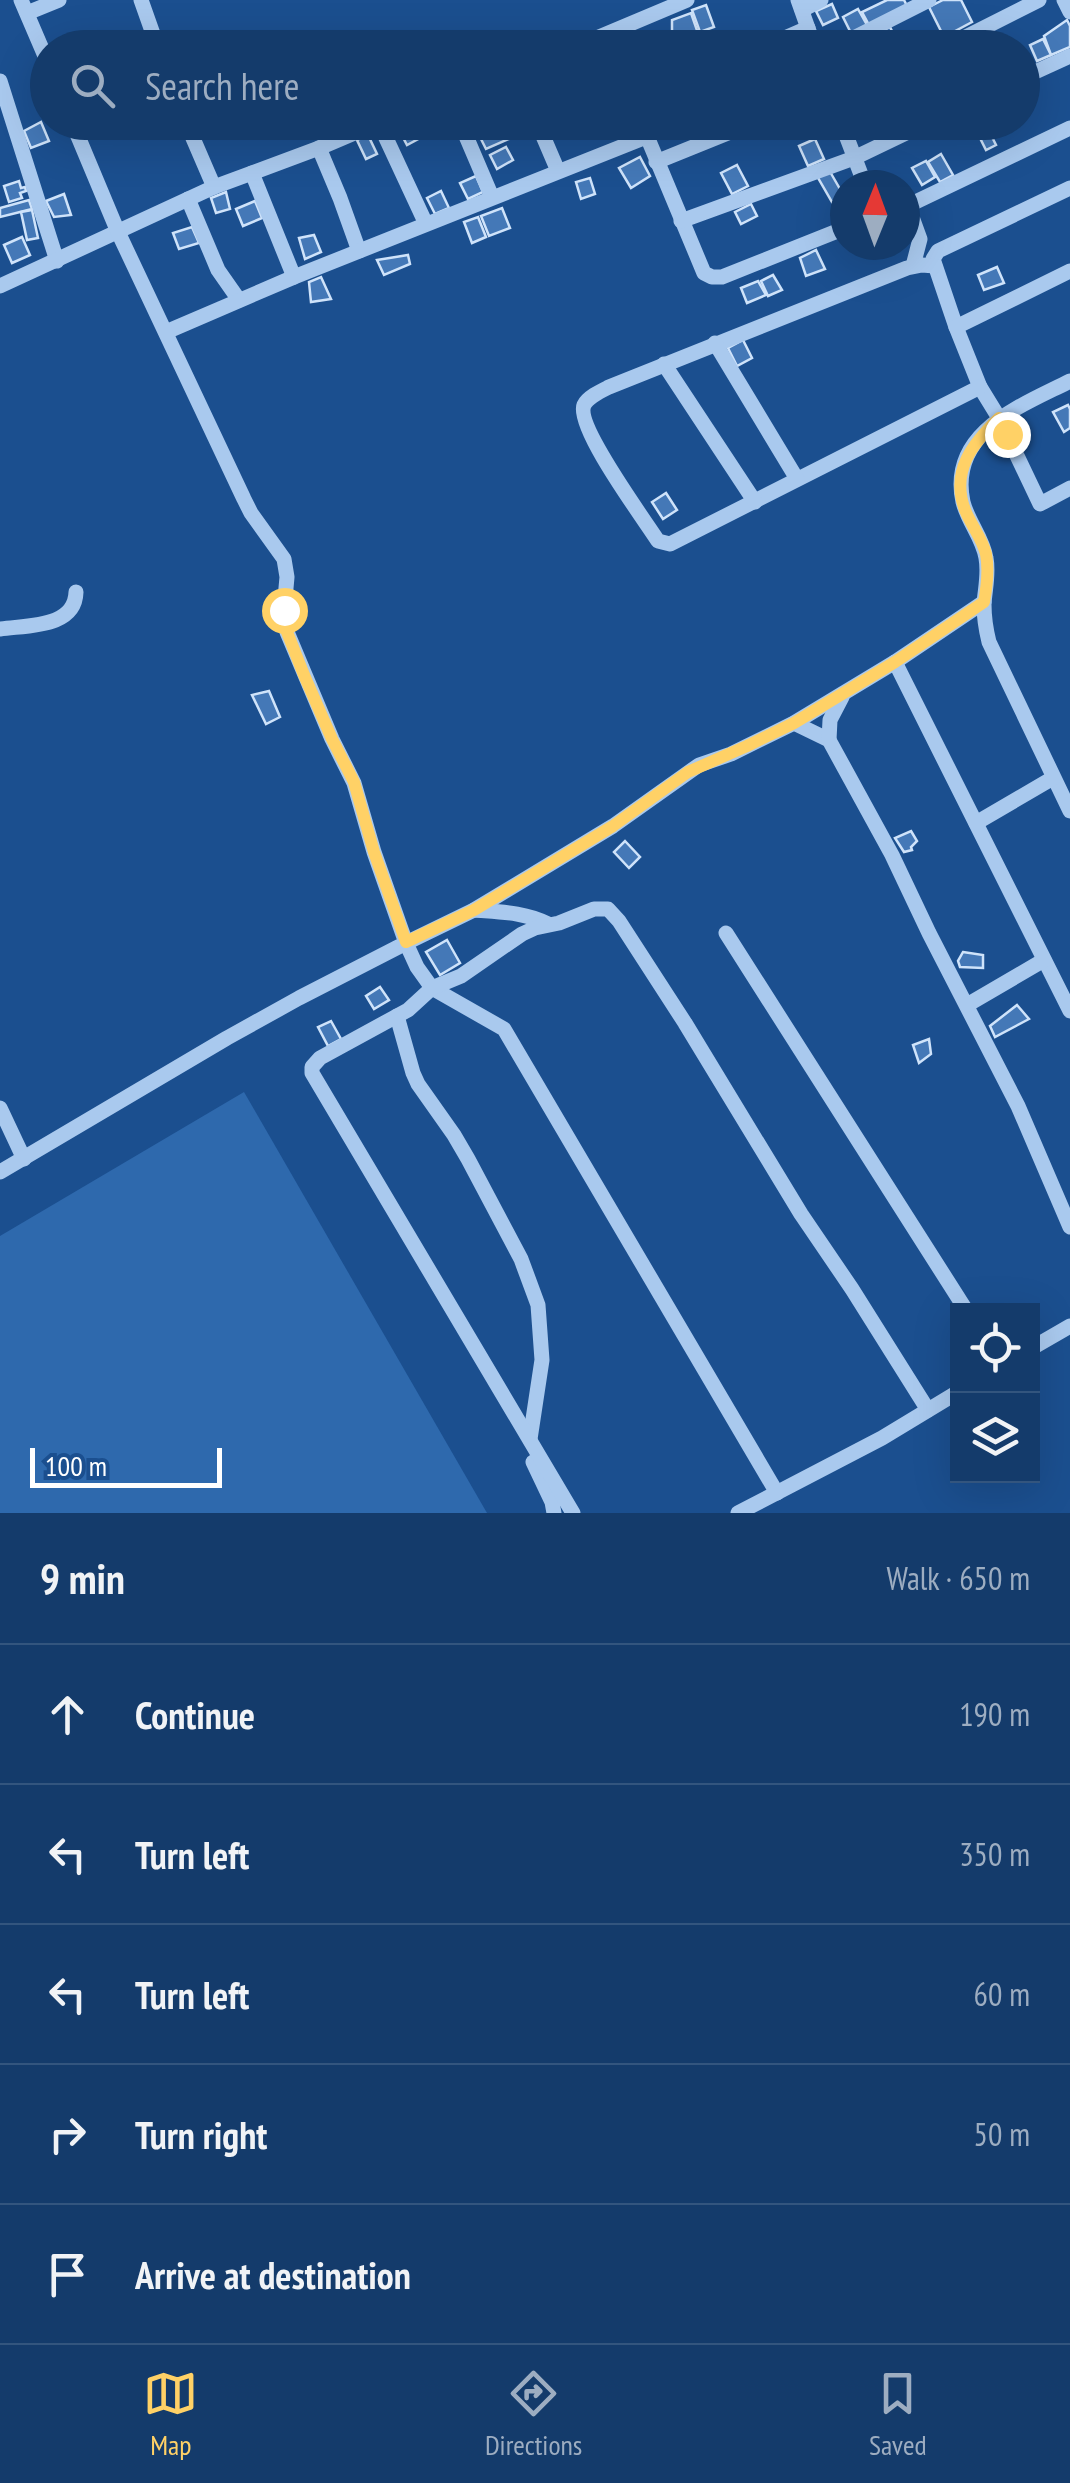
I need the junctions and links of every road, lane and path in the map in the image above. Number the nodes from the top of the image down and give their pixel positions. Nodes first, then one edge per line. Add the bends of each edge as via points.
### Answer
1 (60, 0) edge
2 (142, 0) edge
3 (685, 0) edge
4 (821, 0) edge
5 (929, 0) edge
6 (1039, 0) edge
7 (1064, 0) edge
8 (800, 5) edge
9 (23, 6) edge
10 (1070, 12) edge
11 (808, 28) joint
12 (34, 30) edge
13 (152, 30) edge
14 (626, 30) edge
15 (803, 30) edge
16 (870, 30) edge
17 (980, 30) edge
18 (1070, 56) edge
19 (1040, 70) edge
20 (0, 81) edge
21 (1070, 128) edge
22 (80, 140) edge
23 (194, 140) edge
24 (338, 140) edge
25 (387, 140) edge
26 (468, 140) edge
27 (545, 140) edge
28 (622, 140) edge
29 (647, 140) edge
30 (710, 140) edge
31 (848, 140) edge
32 (892, 140) edge
33 (319, 148) junction
34 (854, 158) junction
35 (656, 162) junction
36 (859, 170) edge
37 (558, 171) junction
38 (252, 173) junction
39 (214, 187) junction
40 (1070, 188) edge
41 (188, 198) junction
42 (492, 198) junction
43 (920, 199) edge
44 (681, 221) junction
45 (426, 224) junction
46 (118, 232) junction
47 (830, 234) edge
48 (359, 251) junction
49 (915, 260) edge
50 (57, 261) junction
51 (914, 266) junction
52 (935, 266) junction
53 (1070, 272) edge
54 (294, 276) junction
55 (0, 285) edge
56 (240, 300) junction
57 (956, 327) junction
58 (166, 332) junction
59 (715, 343) junction
60 (664, 364) junction
61 (1070, 381) edge
62 (980, 387) junction
63 (999, 418) junction
64 (797, 479) junction
65 (1070, 488) edge
66 (754, 502) junction
67 (76, 592) dead end
68 (984, 602) junction
69 (0, 629) edge
70 (895, 662) junction
71 (846, 692) junction
72 (794, 723) junction
73 (829, 740) junction
74 (1053, 778) junction
75 (1070, 811) edge
76 (976, 822) junction
77 (474, 910) junction
78 (548, 924) junction
79 (726, 933) dead end
80 (406, 942) junction
81 (1044, 960) junction
82 (432, 988) junction
83 (967, 1005) junction
84 (1070, 1011) edge
85 (397, 1016) junction
86 (0, 1108) edge
87 (24, 1158) junction
88 (0, 1172) edge
89 (1070, 1227) edge
90 (962, 1303) edge
91 (1070, 1326) edge
92 (1040, 1343) edge
93 (956, 1393) edge
94 (928, 1410) junction
95 (530, 1440) junction
96 (777, 1493) junction
97 (554, 1513) edge
98 (573, 1513) edge
99 (738, 1513) edge

1 - 9 street
2 - 13 street
3 - 14 street
4 - 8 street
5 - 16 street
6 - 17 street
7 - 10 street
8 - 11 street
9 - 12 street
11 - 15 street
18 - 19 street
20 - 50 street
21 - 43 street
22 - 46 street
23 - 39 street
24 - 33 street
25 - 45 street
26 - 42 street
27 - 37 street
28 - 37 street
29 - 35 street
30 - 35 street
31 - 34 street
32 - 34 street
33 - 38 street
33 - 48 street
34 - 36 street
34 - 44 street
35 - 44 street
37 - 42 street
38 - 39 street
38 - 54 street
39 - 41 street
40 - 52 street via 938,251
41 - 46 street
41 - 56 street via 218,270
42 - 45 street
44 - 47 street via 704,273 712,277
45 - 48 street
46 - 50 street
46 - 58 street
48 - 54 street
49 - 51 street
50 - 55 street
51 - 52 street
51 - 59 street
52 - 57 street
53 - 57 street
54 - 56 street
56 - 58 street
57 - 62 street
58 - 80 street via 251,513 284,559 287,632 354,782
59 - 60 street
59 - 64 street
60 - 66 street
60 - 66 street via 609,387 582,409 614,475 664,544
61 - 63 street
62 - 63 street
62 - 64 street
63 - 65 street via 1040,504
63 - 68 street via 974,443 962,484 986,556
64 - 66 street
67 - 69 street via 71,612 61,618
68 - 70 street
68 - 74 street via 993,654
70 - 71 street
70 - 76 street
71 - 72 street
71 - 73 street via 830,720
72 - 73 street
72 - 77 street via 688,772
73 - 83 street
74 - 75 street
74 - 76 street
76 - 81 street
77 - 78 street
77 - 80 street
78 - 82 street
78 - 94 street via 603,908 619,921
79 - 90 street
80 - 82 street
80 - 87 street
81 - 83 street
81 - 84 street
82 - 85 street
82 - 96 street via 504,1029
83 - 89 street
85 - 95 street via 413,1072 468,1159 538,1305 542,1360
85 - 95 street via 314,1062 312,1073
86 - 87 street
87 - 88 street
91 - 92 street
93 - 94 street
94 - 96 street
95 - 97 street
95 - 98 street
96 - 99 street

